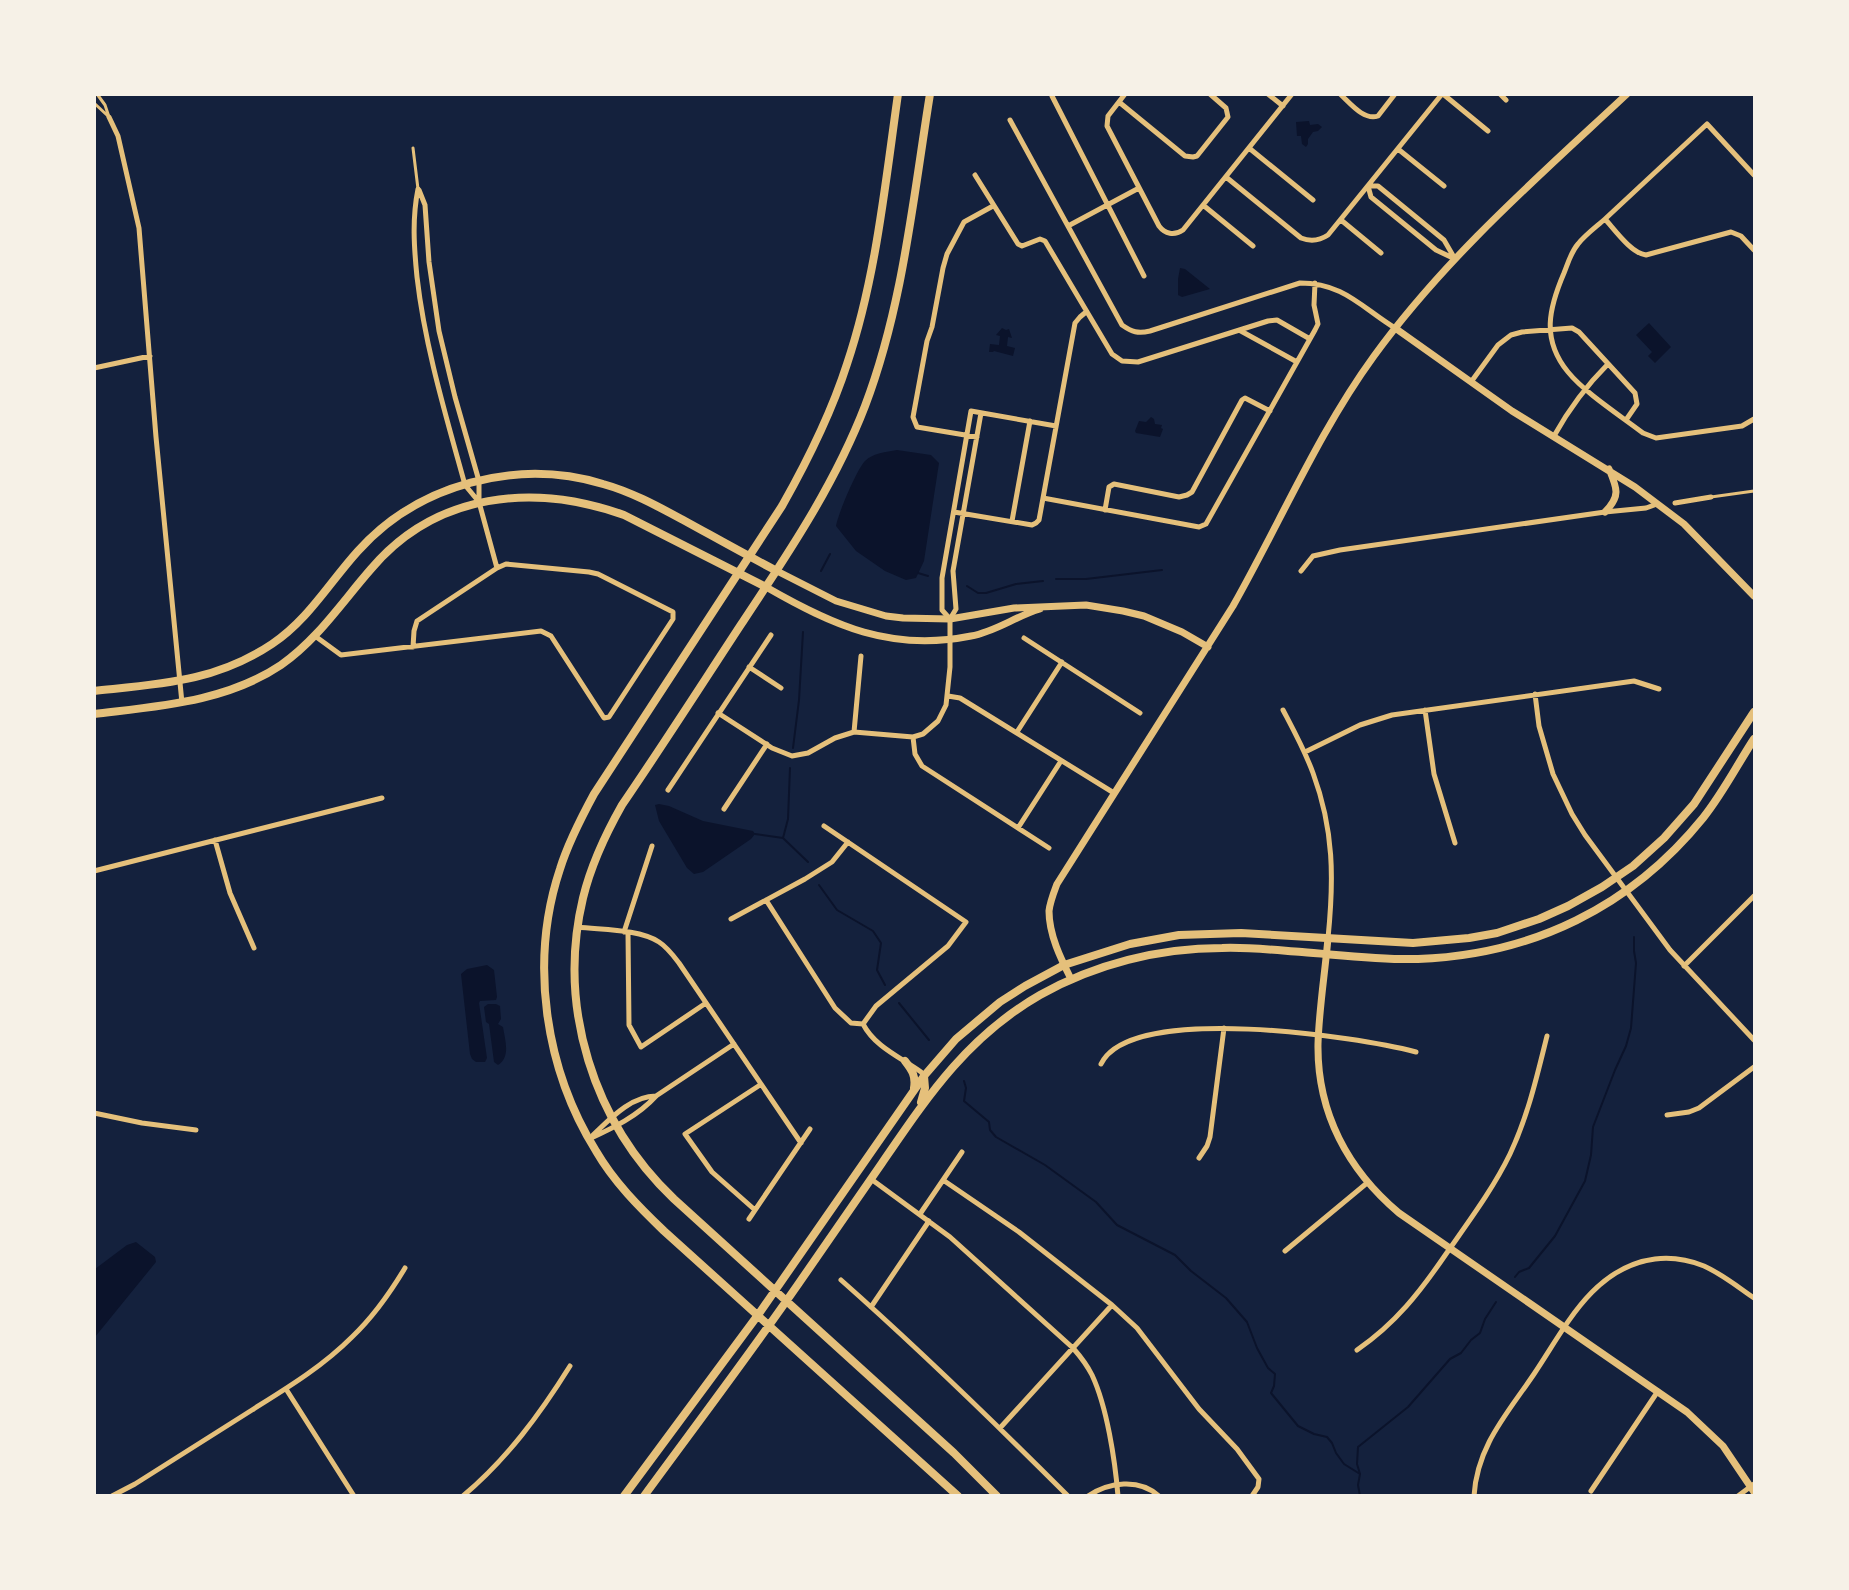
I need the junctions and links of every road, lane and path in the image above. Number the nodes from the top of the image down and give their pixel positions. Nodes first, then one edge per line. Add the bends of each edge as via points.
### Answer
1 (97, 94) edge
2 (898, 94) edge
3 (930, 94) edge
4 (1125, 94) edge
5 (1210, 94) edge
6 (1268, 94) edge
7 (1292, 94) edge
8 (1340, 94) edge
9 (1395, 94) edge
10 (1442, 94) edge
11 (1500, 94) edge
12 (1627, 94) edge
13 (1052, 96) dead end
14 (1506, 100) dead end
15 (1119, 102) junction
16 (94, 103) edge
17 (1283, 106) junction
18 (109, 117) junction
19 (1010, 120) dead end
20 (1488, 131) dead end
21 (413, 147) dead end
22 (1249, 148) junction
23 (1398, 149) junction
24 (975, 175) dead end
25 (1755, 176) edge
26 (1226, 177) junction
27 (1368, 186) junction
28 (1444, 186) dead end
29 (1139, 188) junction
30 (418, 189) junction
31 (1312, 200) dead end
32 (1108, 205) junction
33 (1203, 205) junction
34 (993, 206) junction
35 (1605, 219) junction
36 (1341, 220) junction
37 (1068, 226) junction
38 (1253, 246) dead end
39 (1755, 250) edge
40 (1381, 253) dead end
41 (1455, 259) junction
42 (1144, 276) dead end
43 (1315, 283) junction
44 (1086, 312) junction
45 (1395, 328) junction
46 (1550, 329) junction
47 (1239, 330) junction
48 (1310, 339) junction
49 (150, 356) junction
50 (1297, 362) junction
51 (1608, 364) junction
52 (94, 368) edge
53 (1472, 382) junction
54 (1586, 389) junction
55 (1270, 411) junction
56 (981, 413) junction
57 (1755, 419) edge
58 (1626, 420) junction
59 (1030, 422) junction
60 (1056, 426) junction
61 (968, 436) junction
62 (1554, 436) junction
63 (977, 437) junction
64 (1609, 469) junction
65 (479, 481) junction
66 (465, 484) junction
67 (1755, 491) edge
68 (1711, 497) joint
69 (1042, 498) junction
70 (479, 502) junction
71 (1675, 503) dead end
72 (1657, 504) junction
73 (1105, 510) junction
74 (954, 512) junction
75 (1605, 512) junction
76 (963, 513) junction
77 (1012, 521) junction
78 (750, 557) junction
79 (497, 568) junction
80 (777, 571) junction
81 (1300, 571) dead end
82 (739, 573) junction
83 (766, 587) junction
84 (1755, 596) edge
85 (1045, 608) junction
86 (950, 619) junction
87 (771, 635) dead end
88 (315, 636) junction
89 (1024, 638) dead end
90 (950, 639) junction
91 (413, 646) junction
92 (1208, 647) junction
93 (861, 656) dead end
94 (1062, 662) junction
95 (749, 667) junction
96 (179, 681) junction
97 (781, 688) dead end
98 (1659, 689) dead end
99 (94, 691) edge
100 (1535, 694) junction
101 (948, 696) junction
102 (182, 703) junction
103 (1283, 710) dead end
104 (1425, 710) junction
105 (1755, 712) edge
106 (718, 713) junction
107 (1140, 713) dead end
108 (94, 714) edge
109 (854, 732) junction
110 (1017, 732) junction
111 (913, 737) junction
112 (1755, 739) edge
113 (767, 744) junction
114 (1305, 752) junction
115 (1061, 761) junction
116 (668, 790) dead end
117 (1114, 793) junction
118 (382, 798) dead end
119 (724, 809) dead end
120 (824, 826) dead end
121 (1018, 828) junction
122 (215, 840) junction
123 (848, 842) junction
124 (1455, 843) dead end
125 (652, 846) dead end
126 (1049, 848) dead end
127 (94, 871) edge
128 (1617, 878) junction
129 (1626, 890) junction
130 (1755, 896) edge
131 (766, 900) junction
132 (731, 918) dead end
133 (578, 927) junction
134 (626, 932) junction
135 (1328, 938) junction
136 (254, 948) dead end
137 (1327, 954) junction
138 (1064, 965) junction
139 (1684, 966) junction
140 (1071, 979) junction
141 (706, 1003) junction
142 (863, 1024) junction
143 (1224, 1028) junction
144 (1319, 1036) junction
145 (1547, 1036) dead end
146 (1755, 1040) edge
147 (734, 1044) junction
148 (1416, 1052) dead end
149 (905, 1061) junction
150 (1101, 1064) dead end
151 (1755, 1067) edge
152 (924, 1076) junction
153 (760, 1085) junction
154 (914, 1089) junction
155 (656, 1096) junction
156 (919, 1109) junction
157 (94, 1113) edge
158 (1667, 1115) dead end
159 (611, 1117) junction
160 (617, 1126) junction
161 (810, 1129) dead end
162 (196, 1130) dead end
163 (589, 1139) junction
164 (801, 1143) junction
165 (962, 1152) dead end
166 (1199, 1158) dead end
167 (871, 1179) junction
168 (943, 1180) junction
169 (1367, 1183) junction
170 (755, 1210) junction
171 (920, 1214) junction
172 (749, 1219) dead end
173 (929, 1221) junction
174 (1450, 1248) junction
175 (1286, 1251) dead end
176 (405, 1268) dead end
177 (841, 1280) dead end
178 (775, 1290) junction
179 (1755, 1298) edge
180 (787, 1301) junction
181 (1112, 1305) junction
182 (871, 1307) junction
183 (758, 1315) junction
184 (770, 1326) junction
185 (1565, 1327) junction
186 (1073, 1348) junction
187 (1357, 1350) dead end
188 (570, 1366) dead end
189 (286, 1389) junction
190 (1658, 1391) junction
191 (1000, 1428) junction
192 (1117, 1484) junction
193 (1753, 1487) edge
194 (1591, 1491) dead end
195 (112, 1496) edge
196 (354, 1496) edge
197 (464, 1496) edge
198 (624, 1496) edge
199 (644, 1496) edge
200 (958, 1496) edge
201 (997, 1496) edge
202 (1068, 1496) edge
203 (1088, 1496) edge
204 (1118, 1496) edge
205 (1159, 1496) edge
206 (1252, 1496) edge
207 (1474, 1496) edge
208 (1737, 1496) edge

1 - 18 lane
2 - 78 main road via 867,290 847,365 805,466
3 - 80 main road via 901,278 876,374 836,470
4 - 15 street
5 - 15 street via 1226,108 1228,117 1192,158
6 - 17 street
7 - 17 street
8 - 9 street via 1374,118
10 - 20 street
10 - 23 street
11 - 14 street
12 - 41 street
13 - 32 street
15 - 29 street via 1108,116 1107,126
16 - 18 lane
17 - 22 street
18 - 49 street via 118,136 138,219
19 - 37 street
21 - 30 lane
22 - 26 street
22 - 31 street
23 - 27 street
23 - 28 street
24 - 34 street
25 - 35 street via 1707,124
26 - 33 street
26 - 36 street via 1301,238 1322,239
27 - 36 street
27 - 41 street via 1371,197 1436,250
27 - 41 street via 1378,186 1444,240
29 - 32 street
29 - 33 street via 1159,226 1168,233 1183,230
30 - 65 street via 425,205 439,331
30 - 66 street via 413,226 419,291 429,348
32 - 37 street
32 - 42 street
33 - 38 street
34 - 44 street via 1018,244 1045,241
34 - 61 street via 964,222 947,254 913,417 917,427
35 - 39 street via 1640,254 1731,231
35 - 46 street via 1572,254 1554,296
36 - 40 street
37 - 43 street via 1122,325 1137,333 1300,284
41 - 45 street
43 - 45 street via 1342,292
43 - 48 street via 1318,324
44 - 47 street via 1112,354 1122,361 1138,362
44 - 60 street via 1075,323
45 - 53 street
45 - 92 street via 1328,429 1258,563
46 - 51 street via 1575,329
46 - 53 street via 1506,338
46 - 54 street via 1556,353 1568,373
47 - 48 street via 1277,320
47 - 50 street
48 - 50 street
49 - 52 street
49 - 96 street
50 - 55 street
51 - 54 street
51 - 58 street via 1637,398
53 - 62 street
54 - 58 street
54 - 62 street
55 - 73 street via 1206,524 1199,527
55 - 73 street via 1242,400 1192,492 1179,496 1114,484 1109,487
56 - 59 street
56 - 61 street via 971,411
56 - 63 street
57 - 58 street via 1742,426 1656,438 1643,434
59 - 60 street
59 - 77 street
60 - 69 street
61 - 63 street
61 - 74 street
62 - 64 street
63 - 76 street
64 - 72 street
64 - 75 street via 1617,492
65 - 66 main road
65 - 70 street
65 - 78 main road via 537,475 601,483 646,501
66 - 70 street
66 - 96 main road via 430,497 383,527 301,620 273,643 225,669
67 - 68 lane
68 - 71 street
69 - 73 street
69 - 77 street via 1036,523
70 - 79 street
70 - 82 main road via 519,497 607,509
70 - 88 main road via 429,521 398,542 371,568
72 - 75 street
72 - 84 street via 1684,524
74 - 76 street
74 - 86 street via 942,578 942,610
75 - 81 street via 1340,550 1314,556
76 - 77 street
76 - 86 street via 953,571 956,609
78 - 80 main road
78 - 82 main road
79 - 91 street via 417,621
79 - 91 street via 518,564 598,574 673,612 673,619 609,717 604,718 546,632
80 - 83 main road
80 - 86 street via 867,612
82 - 83 main road
82 - 163 main road via 594,794 559,870 545,946 546,1000 558,1066
83 - 90 street via 849,629 900,640
83 - 133 main road via 610,826 588,882
85 - 86 street via 1014,608
85 - 90 street via 973,636
85 - 92 street via 1086,605 1144,616
86 - 90 street
87 - 95 street
88 - 91 street via 341,655
88 - 102 main road via 281,665 258,678
89 - 94 street
90 - 101 street
92 - 117 street
93 - 109 street
94 - 107 street
94 - 110 street
95 - 97 street
95 - 106 street
96 - 99 main road
96 - 102 street
98 - 100 street via 1634,681
100 - 104 street
100 - 128 street via 1545,752 1560,792
101 - 110 street via 960,698
101 - 111 street via 938,722
102 - 108 main road
103 - 114 street
104 - 114 street via 1376,719
104 - 124 street via 1434,774
105 - 128 main road via 1679,821
106 - 113 street
106 - 116 street
109 - 111 street
109 - 113 street via 800,756 784,754
110 - 115 street
111 - 121 street via 915,754 922,766
112 - 129 main road via 1704,816 1665,859
113 - 119 street
114 - 135 street via 1321,797 1331,848
115 - 117 street
115 - 121 street
117 - 138 street via 1063,871 1052,898 1051,925
118 - 122 street
120 - 123 street
121 - 126 street
122 - 127 street
122 - 136 street via 230,893
123 - 131 street via 832,862
123 - 142 street via 966,922 948,946 876,1006
125 - 134 street
128 - 129 street
128 - 135 main road via 1568,906 1497,933 1413,944
129 - 137 main road via 1574,921 1519,944 1458,956 1416,959
129 - 139 street
130 - 139 street
131 - 132 street
131 - 142 street via 835,1008 851,1023
133 - 134 street
133 - 159 main road via 575,986 580,1032 598,1092
134 - 141 street via 652,938 667,948
134 - 141 street via 629,1025 641,1047
135 - 137 street
135 - 138 main road via 1179,935 1130,944
137 - 140 main road via 1242,948 1183,950 1135,958
137 - 144 street
138 - 140 street
138 - 152 main road via 985,1014 956,1039
139 - 146 street
140 - 156 main road via 1025,1004 989,1031 959,1059
141 - 147 street
142 - 149 street via 879,1044
143 - 144 street
143 - 150 street via 1142,1037 1114,1048
143 - 166 street via 1210,1137
144 - 148 street
144 - 169 street via 1319,1069 1333,1125
145 - 174 street via 1530,1102 1511,1152
147 - 153 street
147 - 155 street
149 - 152 street
149 - 154 main road via 913,1071
151 - 158 street via 1699,1108
152 - 154 main road
152 - 156 main road
153 - 164 street
153 - 170 street via 685,1134 712,1172
154 - 178 main road
155 - 159 street via 645,1096
155 - 160 street
156 - 167 main road
157 - 162 street
159 - 160 main road
159 - 163 street
160 - 163 street
160 - 178 main road via 662,1188
161 - 164 street
163 - 183 main road via 615,1179 643,1211
164 - 170 street
165 - 168 street
167 - 171 street
167 - 180 main road
168 - 171 street
168 - 181 street via 1019,1232
169 - 174 street via 1399,1213
169 - 175 street
170 - 172 street
171 - 173 street
173 - 182 street
173 - 186 street
174 - 185 street
174 - 187 street via 1402,1312
176 - 189 street via 382,1304 354,1336
177 - 182 street
178 - 180 main road
178 - 183 main road
179 - 185 street via 1702,1265 1675,1259 1647,1260 1607,1278
180 - 184 main road
180 - 201 main road
181 - 186 street
181 - 206 street via 1137,1328 1253,1472 1258,1487
182 - 191 street
183 - 184 main road
183 - 198 main road
184 - 199 main road
184 - 200 main road
185 - 190 street
185 - 207 street via 1490,1439 1478,1466
186 - 191 street
186 - 192 street via 1097,1389
188 - 197 street via 513,1446
189 - 195 street
189 - 196 street
190 - 193 street via 1712,1434
190 - 194 street
191 - 202 street
192 - 203 street
192 - 204 street
192 - 205 street via 1136,1485
193 - 208 street

